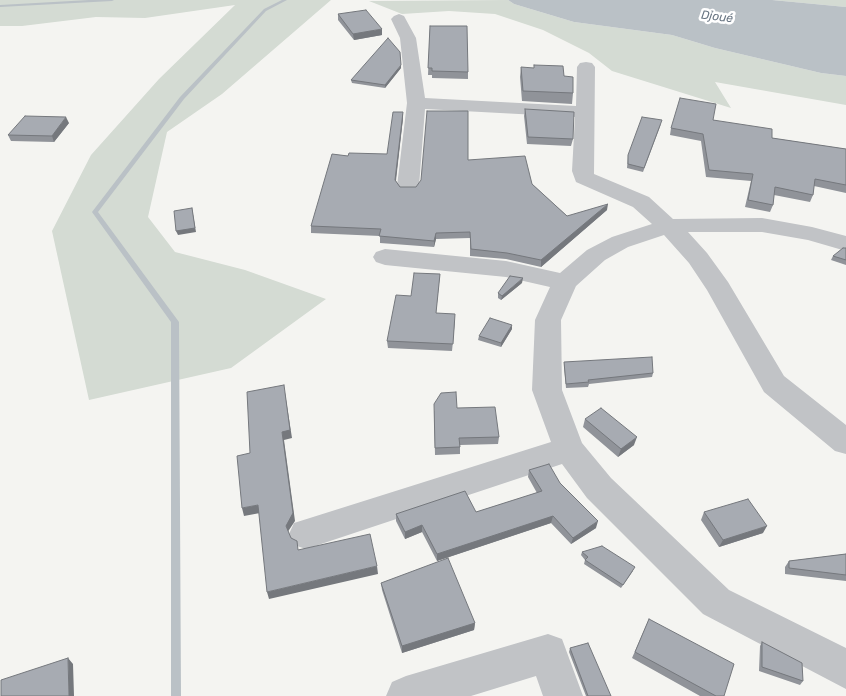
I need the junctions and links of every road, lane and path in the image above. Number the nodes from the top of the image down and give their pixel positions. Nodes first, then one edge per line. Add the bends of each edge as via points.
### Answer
1 (398, 19) dead end
2 (586, 67) dead end
3 (416, 102) junction
4 (584, 112) junction
5 (408, 186) edge
6 (668, 226) junction
7 (844, 241) edge
8 (384, 258) dead end
9 (565, 282) junction
10 (846, 442) edge
11 (569, 449) junction
12 (306, 534) dead end
13 (846, 669) edge
14 (406, 696) edge
15 (563, 696) edge

1 - 3 street via 408,38
2 - 4 street
3 - 4 street
3 - 5 street
4 - 6 street via 584,177 641,202
6 - 7 street via 762,225
6 - 9 street via 596,254
6 - 10 street via 698,258 719,288 774,384
8 - 9 street via 506,269
9 - 11 street via 548,320 548,390
11 - 12 street
11 - 13 street via 600,488 716,602
14 - 15 street via 548,653

